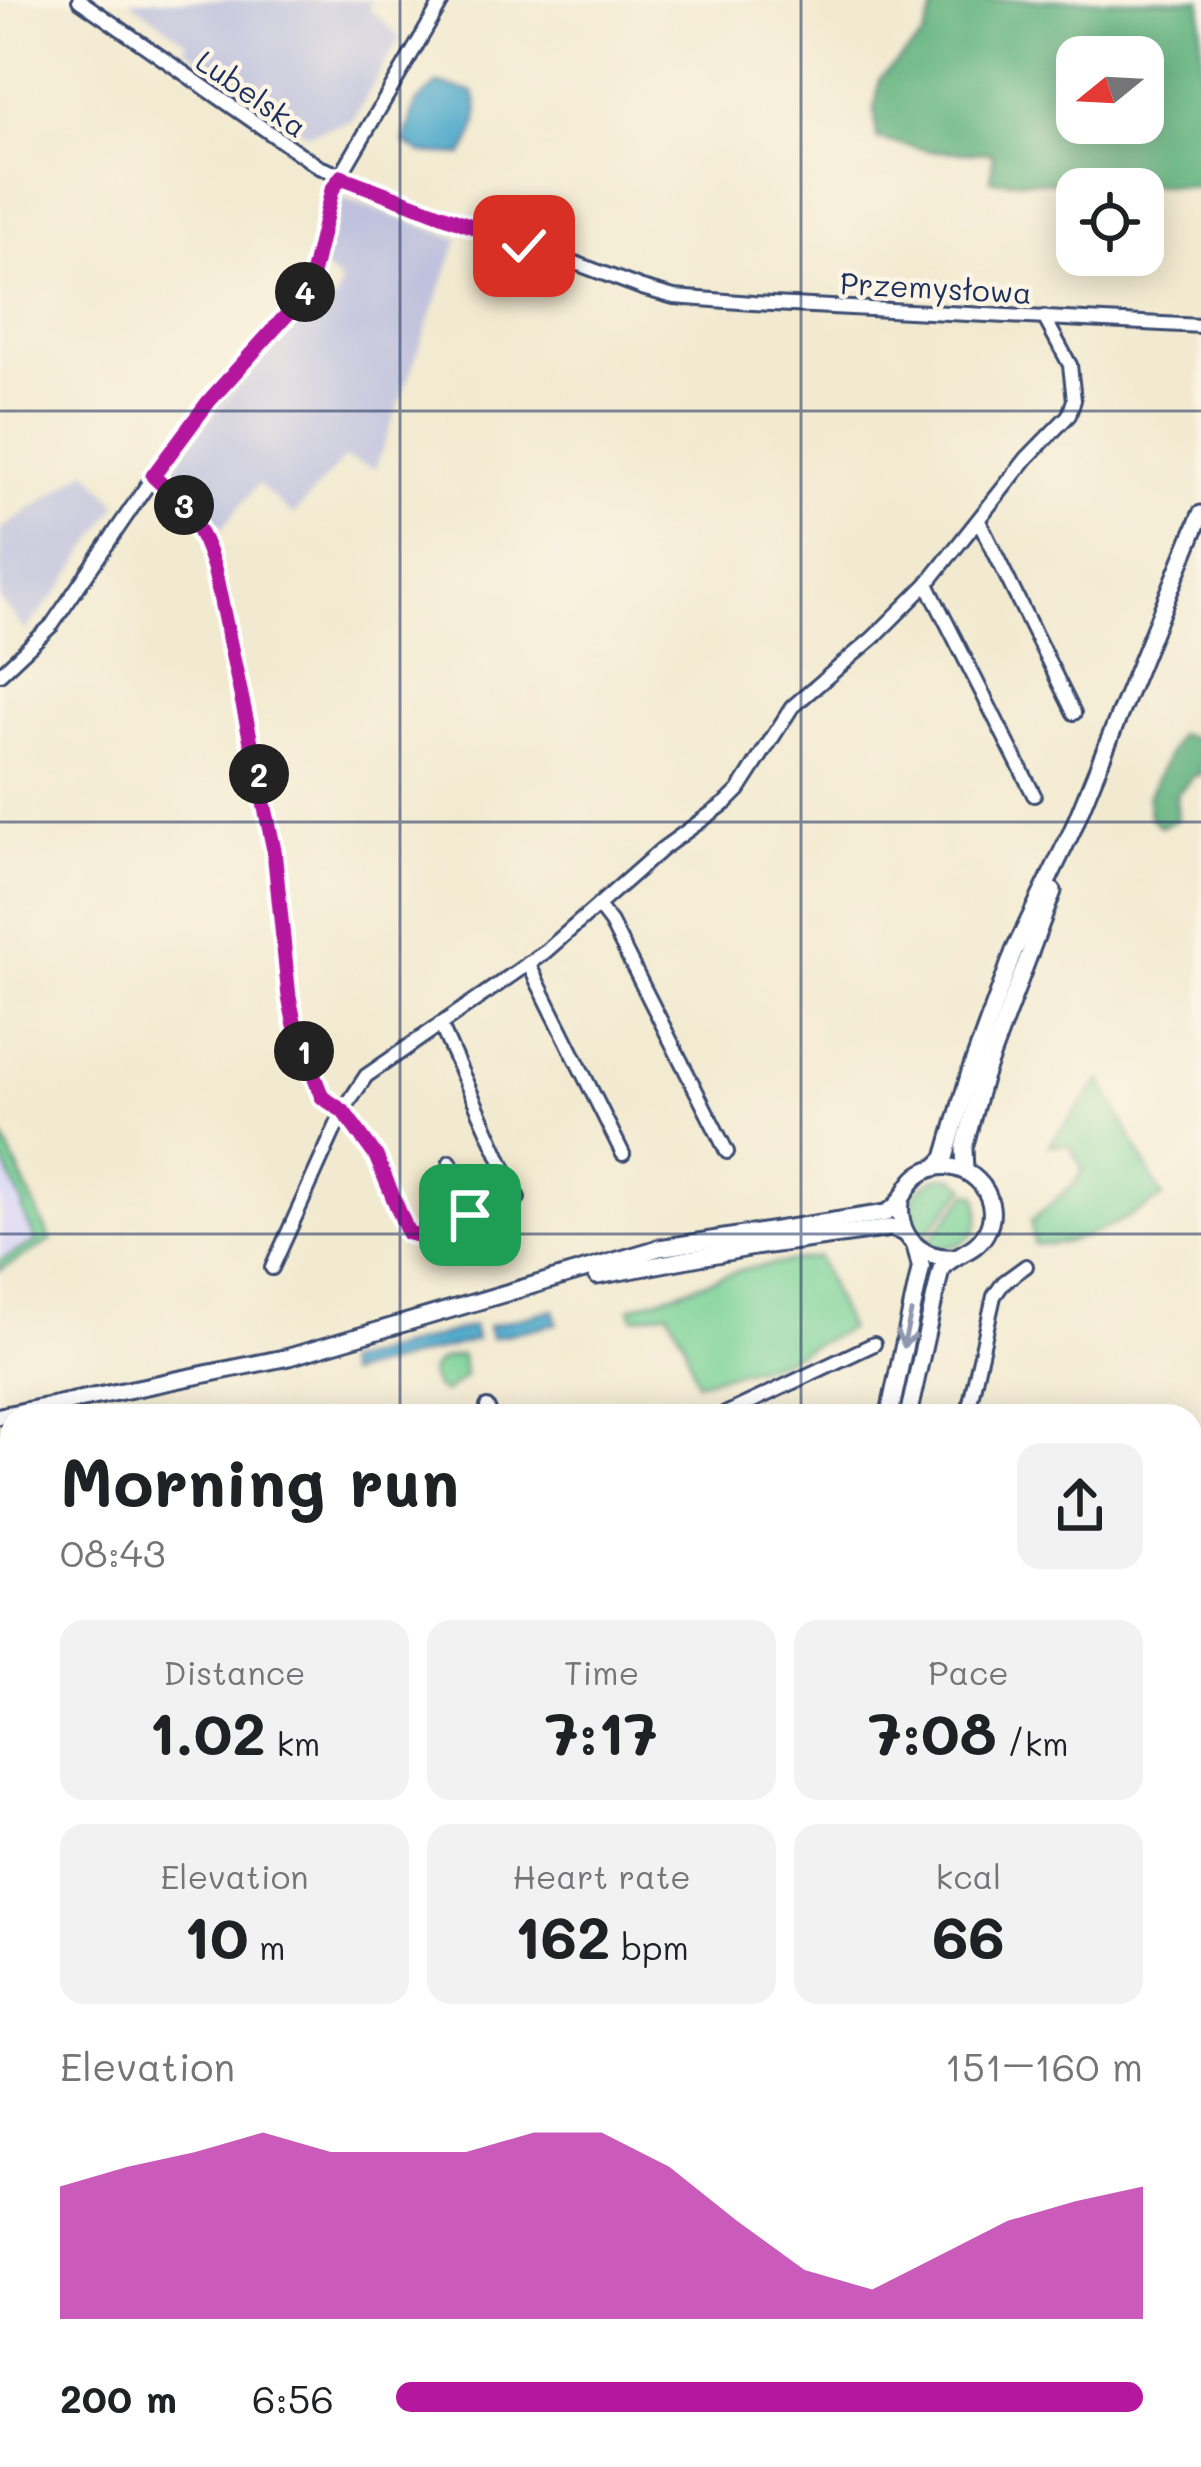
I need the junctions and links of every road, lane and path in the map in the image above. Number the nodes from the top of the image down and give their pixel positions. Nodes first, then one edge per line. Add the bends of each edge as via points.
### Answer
1 (79, 0) edge
2 (443, 0) edge
3 (341, 177) junction
4 (753, 302) joint
5 (1044, 317) junction
6 (1197, 325) edge
7 (153, 476) junction
8 (1201, 514) edge
9 (979, 521) junction
10 (927, 584) junction
11 (0, 674) edge
12 (1074, 713) dead end
13 (1034, 794) dead end
14 (1072, 831) junction
15 (598, 906) junction
16 (528, 963) junction
17 (440, 1024) junction
18 (343, 1111) junction
19 (727, 1152) dead end
20 (623, 1154) dead end
21 (450, 1162) dead end
22 (936, 1167) junction
23 (965, 1171) junction
24 (518, 1198) dead end
25 (901, 1202) junction
26 (910, 1240) junction
27 (954, 1257) junction
28 (1026, 1266) dead end
29 (272, 1268) dead end
30 (536, 1287) junction
31 (874, 1344) dead end
32 (60, 1404) edge
33 (746, 1404) edge
34 (892, 1404) edge
35 (911, 1404) edge
36 (971, 1404) edge

1 - 3 street, Lubelska
2 - 3 street
3 - 4 street, Lubelska via 612,279 674,297
3 - 7 street via 302,298
4 - 5 street, Przemysłowa
5 - 6 street, Przemysłowa
5 - 9 street via 1070,365 1074,400
7 - 11 street via 52,625
7 - 18 street via 204,535 271,829 290,1009 322,1097
8 - 14 main road
9 - 10 street
9 - 12 street
10 - 13 street
10 - 15 street via 792,707 739,790
14 - 22 main road via 1014,951 946,1158
14 - 23 main road via 983,1078
15 - 16 street
15 - 19 street
16 - 17 street
16 - 20 street
17 - 18 street via 365,1076
17 - 24 street
18 - 21 street via 376,1156 408,1233 470,1215
18 - 29 street
22 - 23 main road
22 - 25 main road via 914,1179
23 - 27 main road via 986,1189 992,1213 984,1237
25 - 26 main road
25 - 30 main road via 879,1215 659,1248
26 - 27 main road via 930,1255
26 - 30 main road via 891,1228
26 -> 34 highway via 921,1267
27 - 35 main road via 939,1275
28 - 36 street via 994,1295
30 - 32 main road via 289,1358
31 - 33 street

